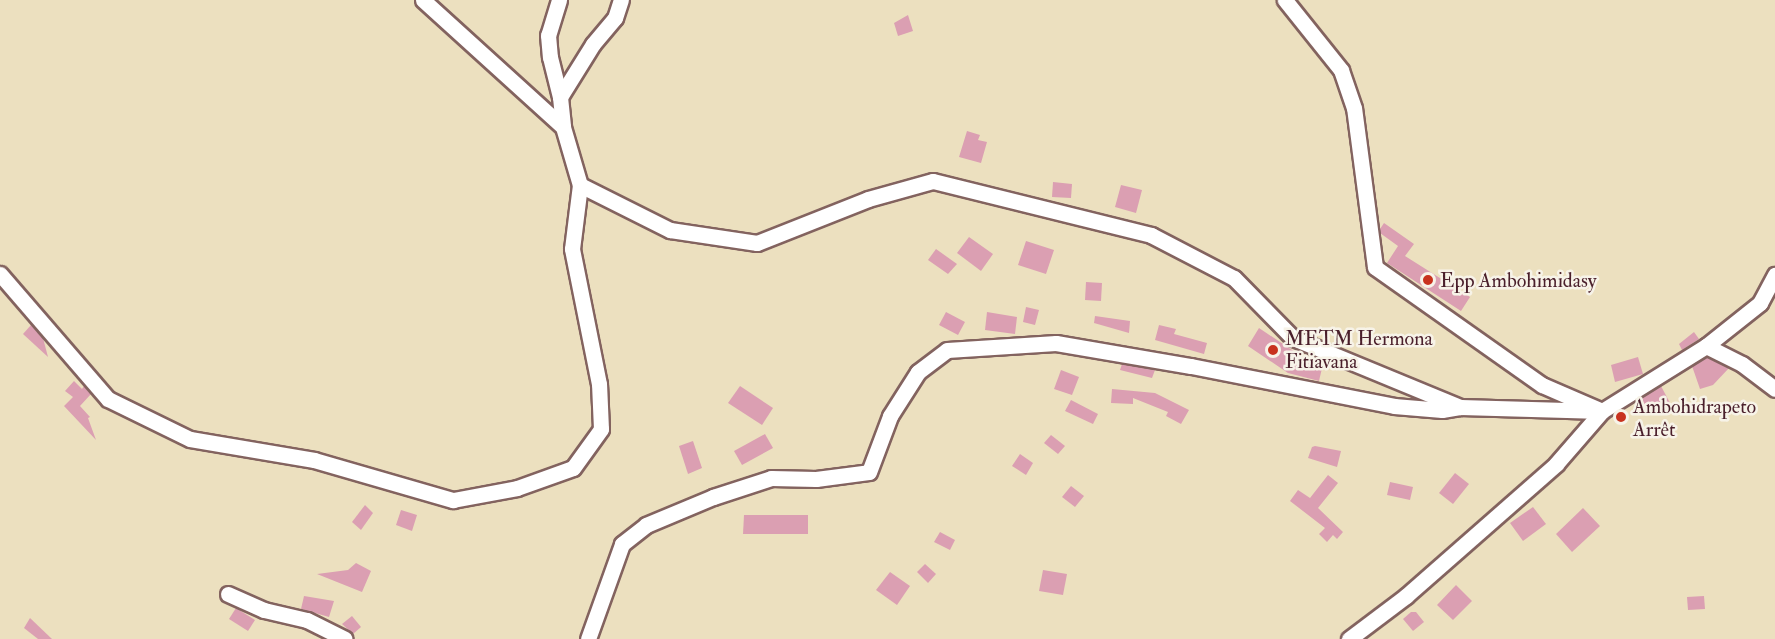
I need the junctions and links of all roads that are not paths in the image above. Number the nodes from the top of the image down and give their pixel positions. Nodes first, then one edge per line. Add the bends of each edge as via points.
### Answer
1 (423, 0) edge
2 (559, 0) edge
3 (621, 0) edge
4 (1285, 0) edge
5 (560, 97) junction
6 (563, 127) junction
7 (580, 185) junction
8 (0, 274) edge
9 (1775, 275) edge
10 (1706, 346) junction
11 (1775, 389) edge
12 (1460, 407) junction
13 (1602, 411) junction
14 (228, 594) dead end
15 (345, 639) edge
16 (588, 639) edge
17 (1349, 639) edge

1 - 6 street
2 - 5 street via 548,34
3 - 5 street via 615,18 593,44
4 - 13 street via 1341,70 1354,108 1375,267 1542,385
5 - 6 street
6 - 7 street
7 - 8 street via 572,249 599,384 601,429 573,468 517,488 453,500 314,460 190,438 108,399
7 - 12 street via 670,230 757,243 868,199 933,181 1151,235 1234,278 1293,338
9 - 10 street via 1760,303
10 - 11 street via 1742,364
10 - 13 street
12 - 13 street
12 - 16 street via 1442,410 1394,406 1056,342 947,350 918,372 907,389 890,416 869,472 816,479 771,477 646,525 622,544
13 - 17 street via 1556,464 1406,596
14 - 15 street via 264,610 307,620

